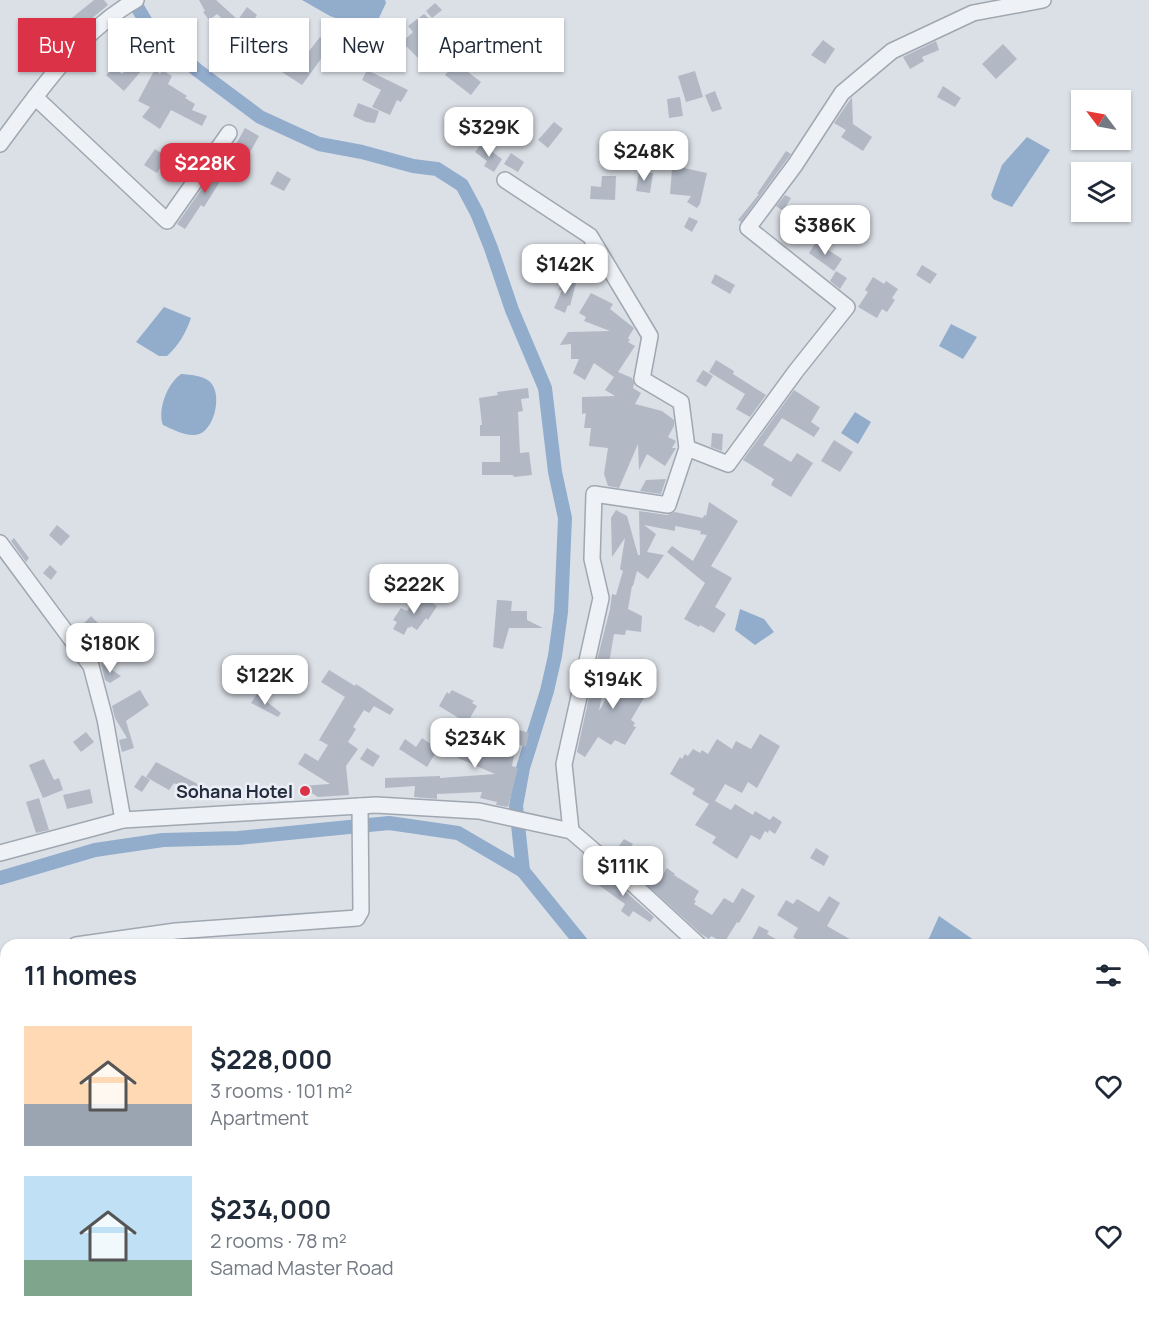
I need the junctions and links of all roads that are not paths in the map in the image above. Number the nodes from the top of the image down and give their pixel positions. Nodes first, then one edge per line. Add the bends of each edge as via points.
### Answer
1 (136, 0) edge
2 (1043, 0) edge
3 (35, 97) junction
4 (229, 133) dead end
5 (0, 144) edge
6 (505, 180) dead end
7 (687, 448) junction
8 (0, 543) edge
9 (360, 812) junction
10 (123, 820) junction
11 (571, 831) junction
12 (0, 853) edge
13 (119, 939) edge
14 (692, 939) edge

1 - 3 street via 118,10 59,65
2 - 7 street via 973,13 941,27 892,51 842,93 748,228 847,307 728,464
3 - 4 street via 167,221
3 - 5 street
6 - 7 street via 590,236 650,336 642,379 681,402
7 - 11 street via 669,505 594,494 592,559 601,598 564,764
8 - 10 street via 91,666
9 - 10 street
9 - 11 street via 376,805 479,811
9 - 13 street via 361,911 357,918
10 - 12 street
11 - 14 street

